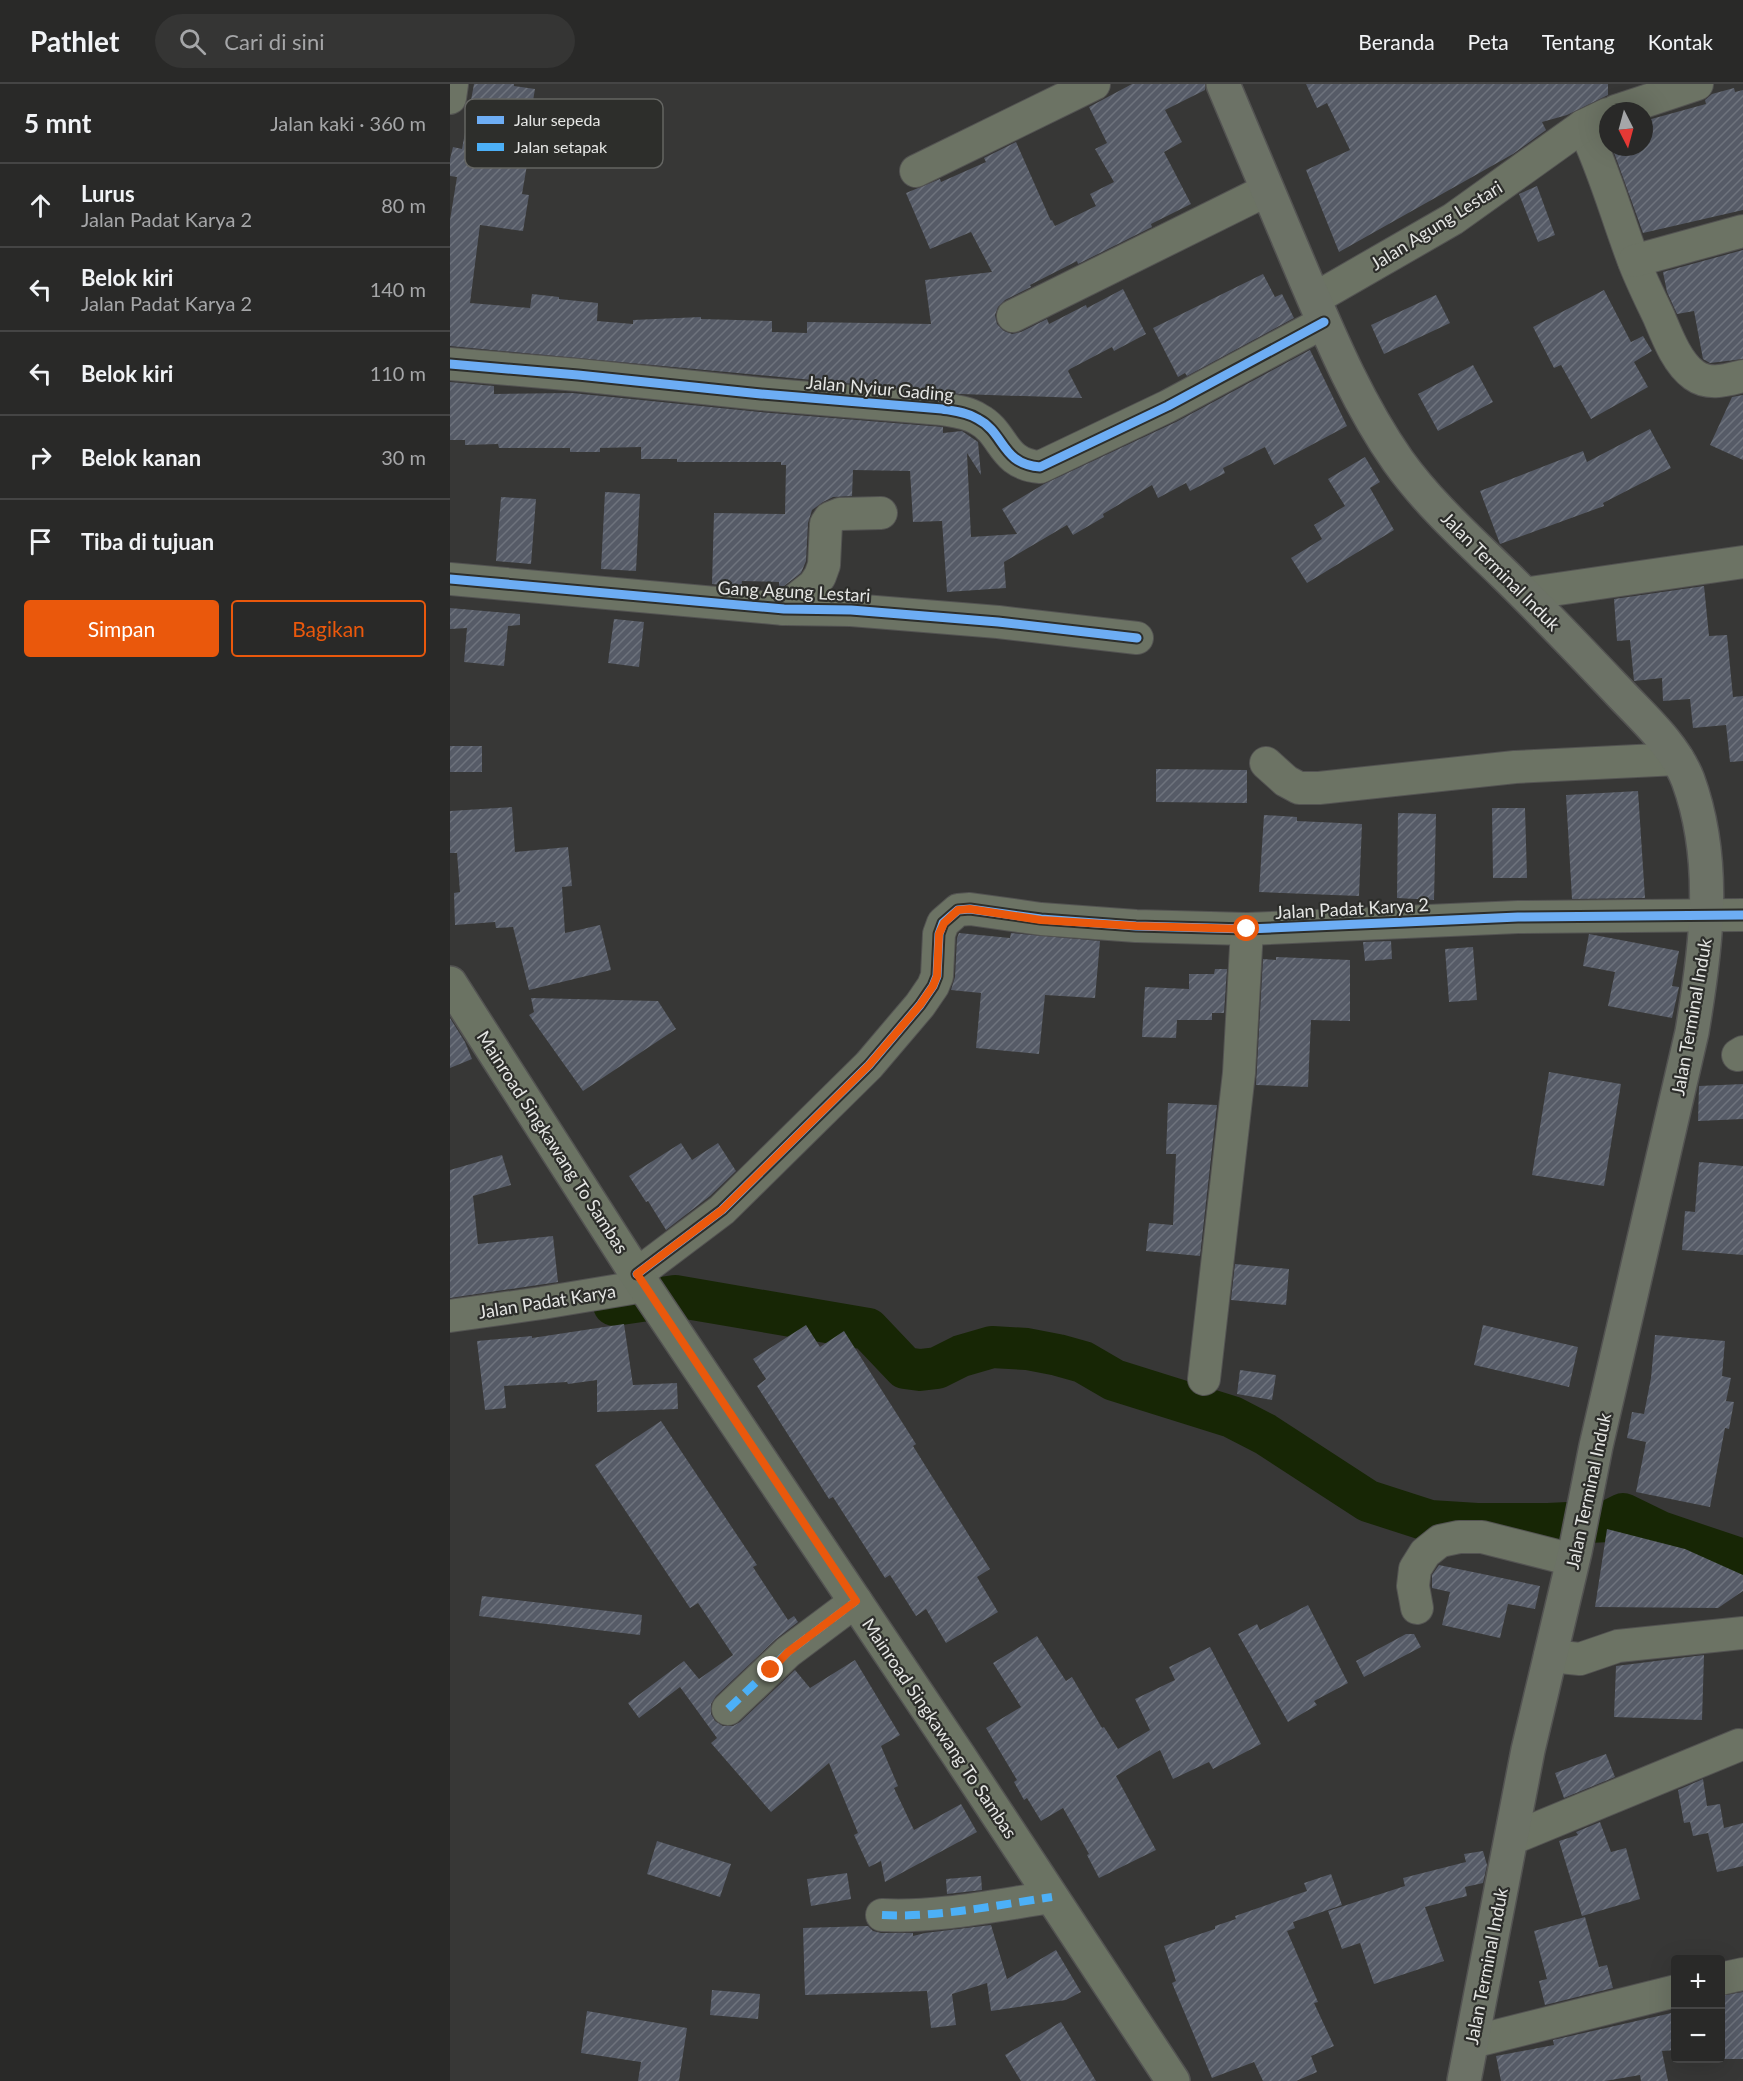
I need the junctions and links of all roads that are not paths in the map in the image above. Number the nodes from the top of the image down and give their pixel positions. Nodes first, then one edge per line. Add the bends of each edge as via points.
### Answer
1 (452, 84) edge
2 (1094, 84) edge
3 (1223, 84) edge
4 (1697, 84) edge
5 (450, 98) edge
6 (1643, 102) edge
7 (1596, 120) edge
8 (916, 171) dead end
9 (1267, 190) junction
10 (1743, 231) edge
11 (1634, 261) junction
12 (1319, 310) junction
13 (1013, 316) dead end
14 (450, 364) edge
15 (1743, 376) edge
16 (880, 513) dead end
17 (1743, 562) edge
18 (450, 579) edge
19 (1524, 594) junction
20 (784, 609) junction
21 (1137, 638) dead end
22 (1678, 759) junction
23 (1266, 763) dead end
24 (1707, 915) junction
25 (1743, 915) edge
26 (1247, 929) junction
27 (450, 983) edge
28 (648, 1290) junction
29 (450, 1316) edge
30 (1204, 1379) dead end
31 (1574, 1556) junction
32 (856, 1601) junction
33 (1418, 1608) dead end
34 (1743, 1633) edge
35 (1550, 1656) junction
36 (728, 1709) dead end
37 (1739, 1745) dead end
38 (1511, 1839) junction
39 (1052, 1897) junction
40 (882, 1915) dead end
41 (1743, 1974) edge
42 (1725, 1978) edge
43 (1671, 1992) edge
44 (1472, 2042) junction
45 (1173, 2081) edge
46 (1464, 2081) edge

1 - 5 street
2 - 8 street
3 - 9 highway, Jalan Terminal Induk
4 - 6 street
7 - 11 street via 1602,167
7 - 12 street, Jalan Agung Lestari
9 - 12 highway, Jalan Terminal Induk
9 - 13 street
10 - 11 street
11 - 15 street via 1670,341 1689,371 1707,381
12 - 14 street, Jalan Nyiur Gading via 1167,406 1040,467 1020,462 980,419 963,412
12 - 19 highway, Jalan Terminal Induk via 1366,411 1398,460 1445,516
16 - 20 street via 830,518 820,576
17 - 19 street
18 - 20 street, Gang Agung Lestari
19 - 22 highway, Jalan Terminal Induk
20 - 21 street, Gang Agung Lestari via 851,610 999,622
22 - 23 street via 1515,766 1319,788 1299,788
22 - 24 highway, Jalan Terminal Induk via 1692,795 1704,847
24 - 25 street, Jalan Padat Karya 2
24 - 26 street, Jalan Padat Karya 2 via 1518,917
24 - 31 highway, Jalan Terminal Induk via 1692,1032
26 - 28 street, Jalan Padat Karya 2 via 1041,920 958,910 939,934 937,976 920,1005 869,1065 722,1210
26 - 30 street via 1239,1073
27 - 28 main road, Mainroad Singkawang To Sambas
28 - 29 street, Jalan Padat Karya
28 - 32 main road, Mainroad Singkawang To Sambas
31 - 33 street via 1482,1537 1440,1541 1414,1569
31 - 35 highway, Jalan Terminal Induk
32 - 36 street via 788,1652
32 - 39 main road, Mainroad Singkawang To Sambas
34 - 35 street via 1618,1646 1580,1659
35 - 38 highway, Jalan Terminal Induk
37 - 38 street
38 - 44 highway, Jalan Terminal Induk
39 - 40 street via 982,1908
39 - 45 main road, Mainroad Singkawang To Sambas
41 - 42 street
43 - 44 street
44 - 46 highway, Jalan Terminal Induk

